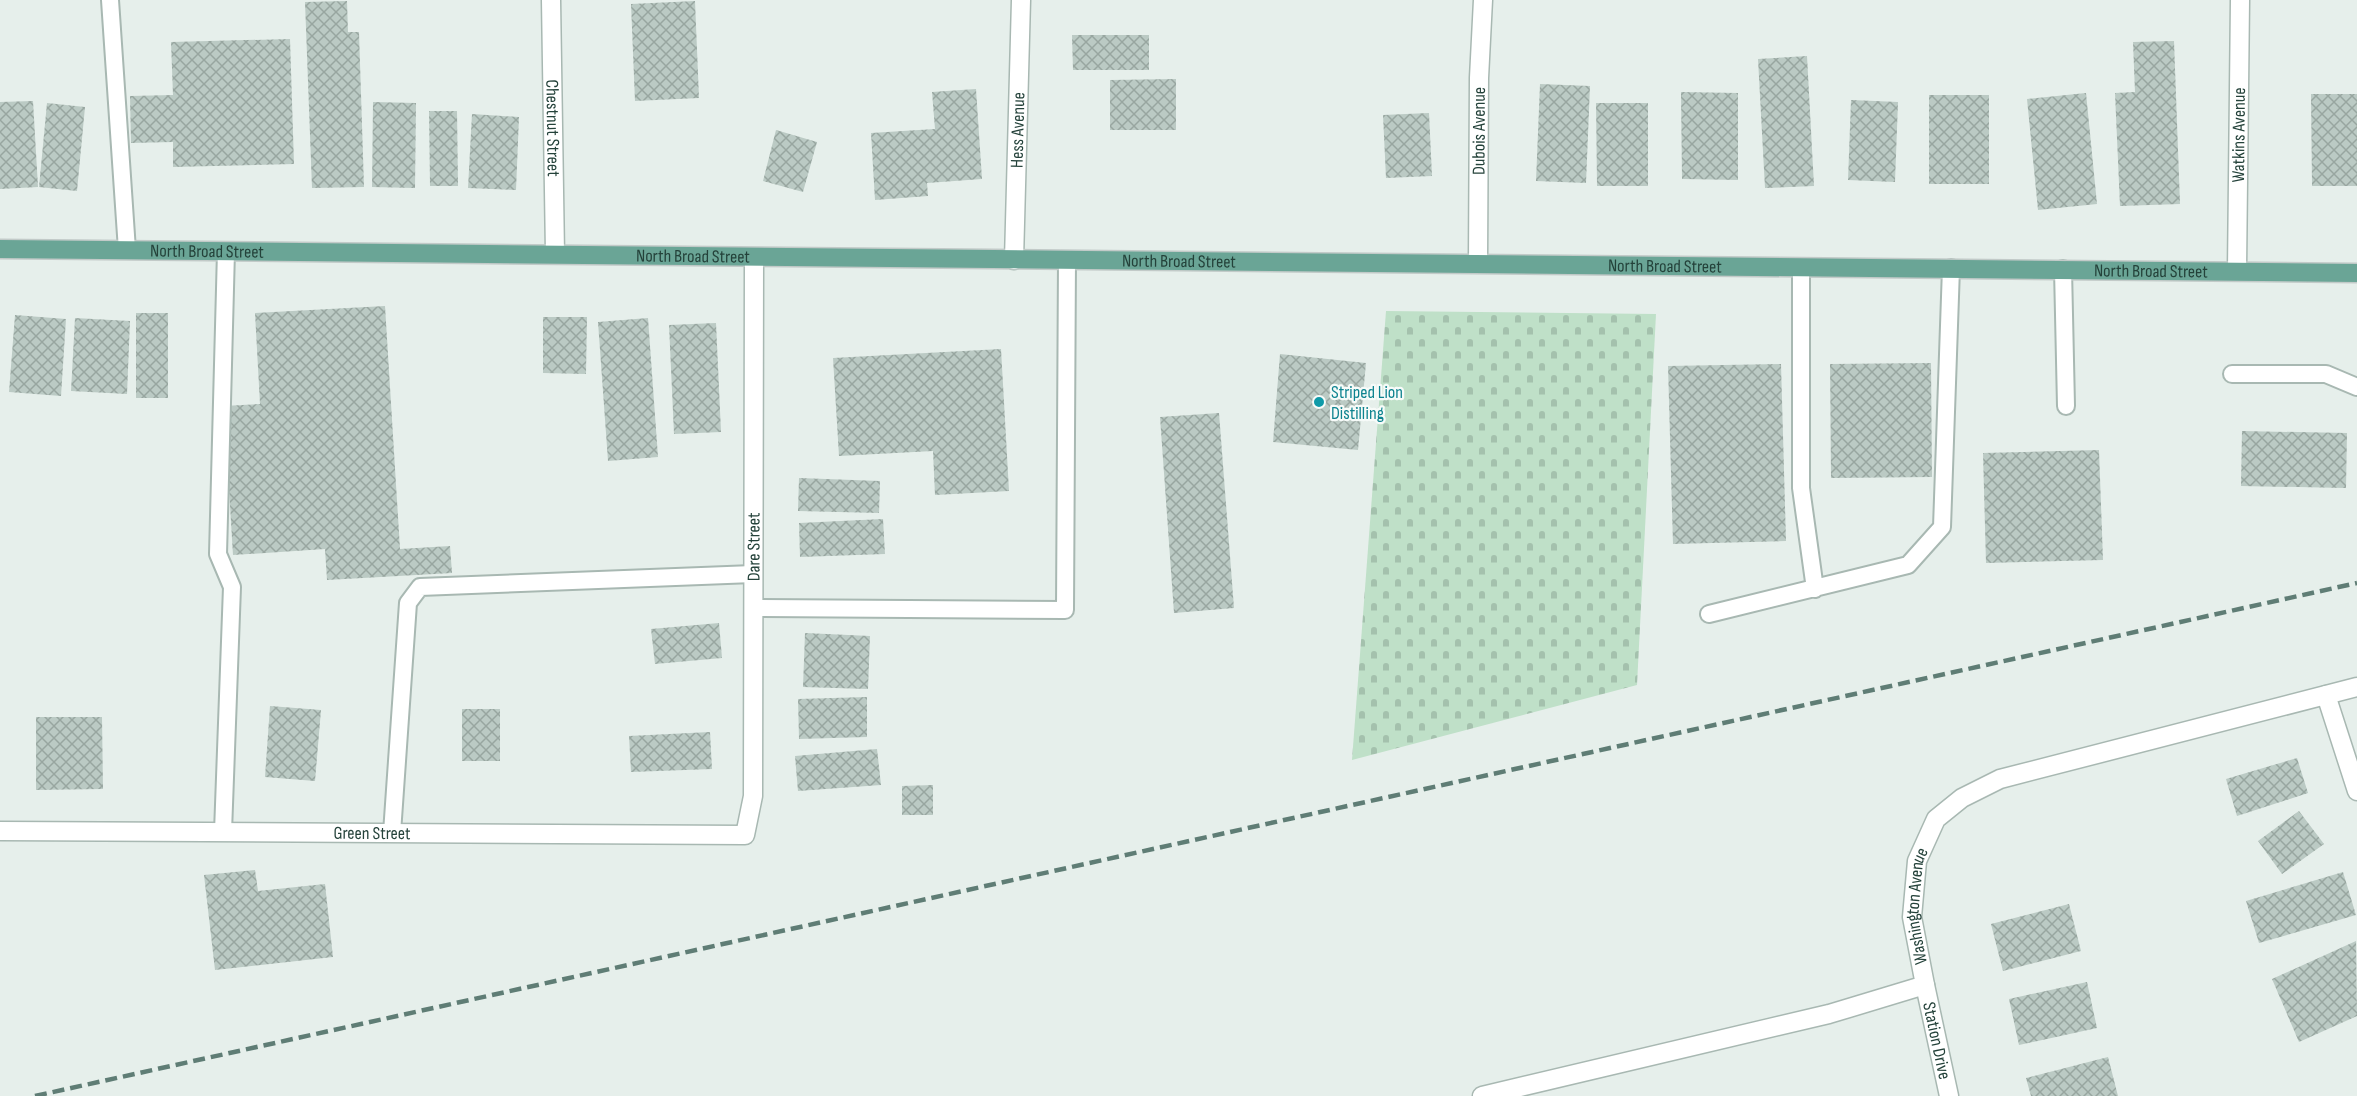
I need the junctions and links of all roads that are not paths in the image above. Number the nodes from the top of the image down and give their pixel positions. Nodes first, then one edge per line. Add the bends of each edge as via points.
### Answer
1 (110, 0) edge
2 (551, 0) edge
3 (1021, 0) edge
4 (1483, 0) edge
5 (2240, 0) edge
6 (0, 249) edge
7 (127, 250) junction
8 (226, 251) junction
9 (555, 254) junction
10 (754, 258) junction
11 (1014, 260) junction
12 (1067, 260) junction
13 (1478, 262) junction
14 (1801, 268) junction
15 (1951, 268) junction
16 (2063, 269) junction
17 (2237, 270) junction
18 (2357, 273) edge
19 (2232, 374) dead end
20 (2357, 387) edge
21 (2066, 406) dead end
22 (753, 574) junction
23 (1815, 589) junction
24 (753, 608) junction
25 (1709, 614) dead end
26 (2357, 687) edge
27 (2326, 695) junction
28 (2357, 791) edge
29 (0, 831) edge
30 (223, 832) junction
31 (392, 833) junction
32 (745, 835) joint
33 (1924, 985) junction
34 (1482, 1096) edge
35 (1949, 1096) edge

1 - 7 lane
2 - 9 street, Chestnut Street
3 - 11 street, Hess Avenue
4 - 13 street, Dubois Avenue
5 - 17 street, Watkins Avenue
6 - 7 main road, North Broad Street
7 - 8 main road, North Broad Street
8 - 9 main road, North Broad Street
8 - 30 lane via 218,554 232,587
9 - 10 main road, North Broad Street
10 - 11 main road, North Broad Street
10 - 22 street, Dare Street
11 - 12 main road, North Broad Street
12 - 13 main road, North Broad Street
12 - 24 lane via 1065,610
13 - 14 main road, North Broad Street
14 - 15 main road, North Broad Street
14 - 23 lane via 1801,488
15 - 16 main road, North Broad Street
15 - 23 lane via 1942,527 1908,565
16 - 17 main road, North Broad Street
16 - 21 lane
17 - 18 main road, North Broad Street
19 - 20 lane via 2326,374
22 - 24 street, Dare Street
22 - 31 lane via 420,587 408,603
23 - 25 lane
24 - 32 street, Dare Street via 753,796
26 - 27 street, Washington Avenue
27 - 28 street
27 - 33 street, Washington Avenue via 2000,779 1962,798 1936,819 1917,861 1912,917
29 - 30 street, Green Street
30 - 31 street, Green Street
31 - 32 street, Green Street
33 - 34 street, Washington Avenue via 1829,1014
33 - 35 street, Station Drive

